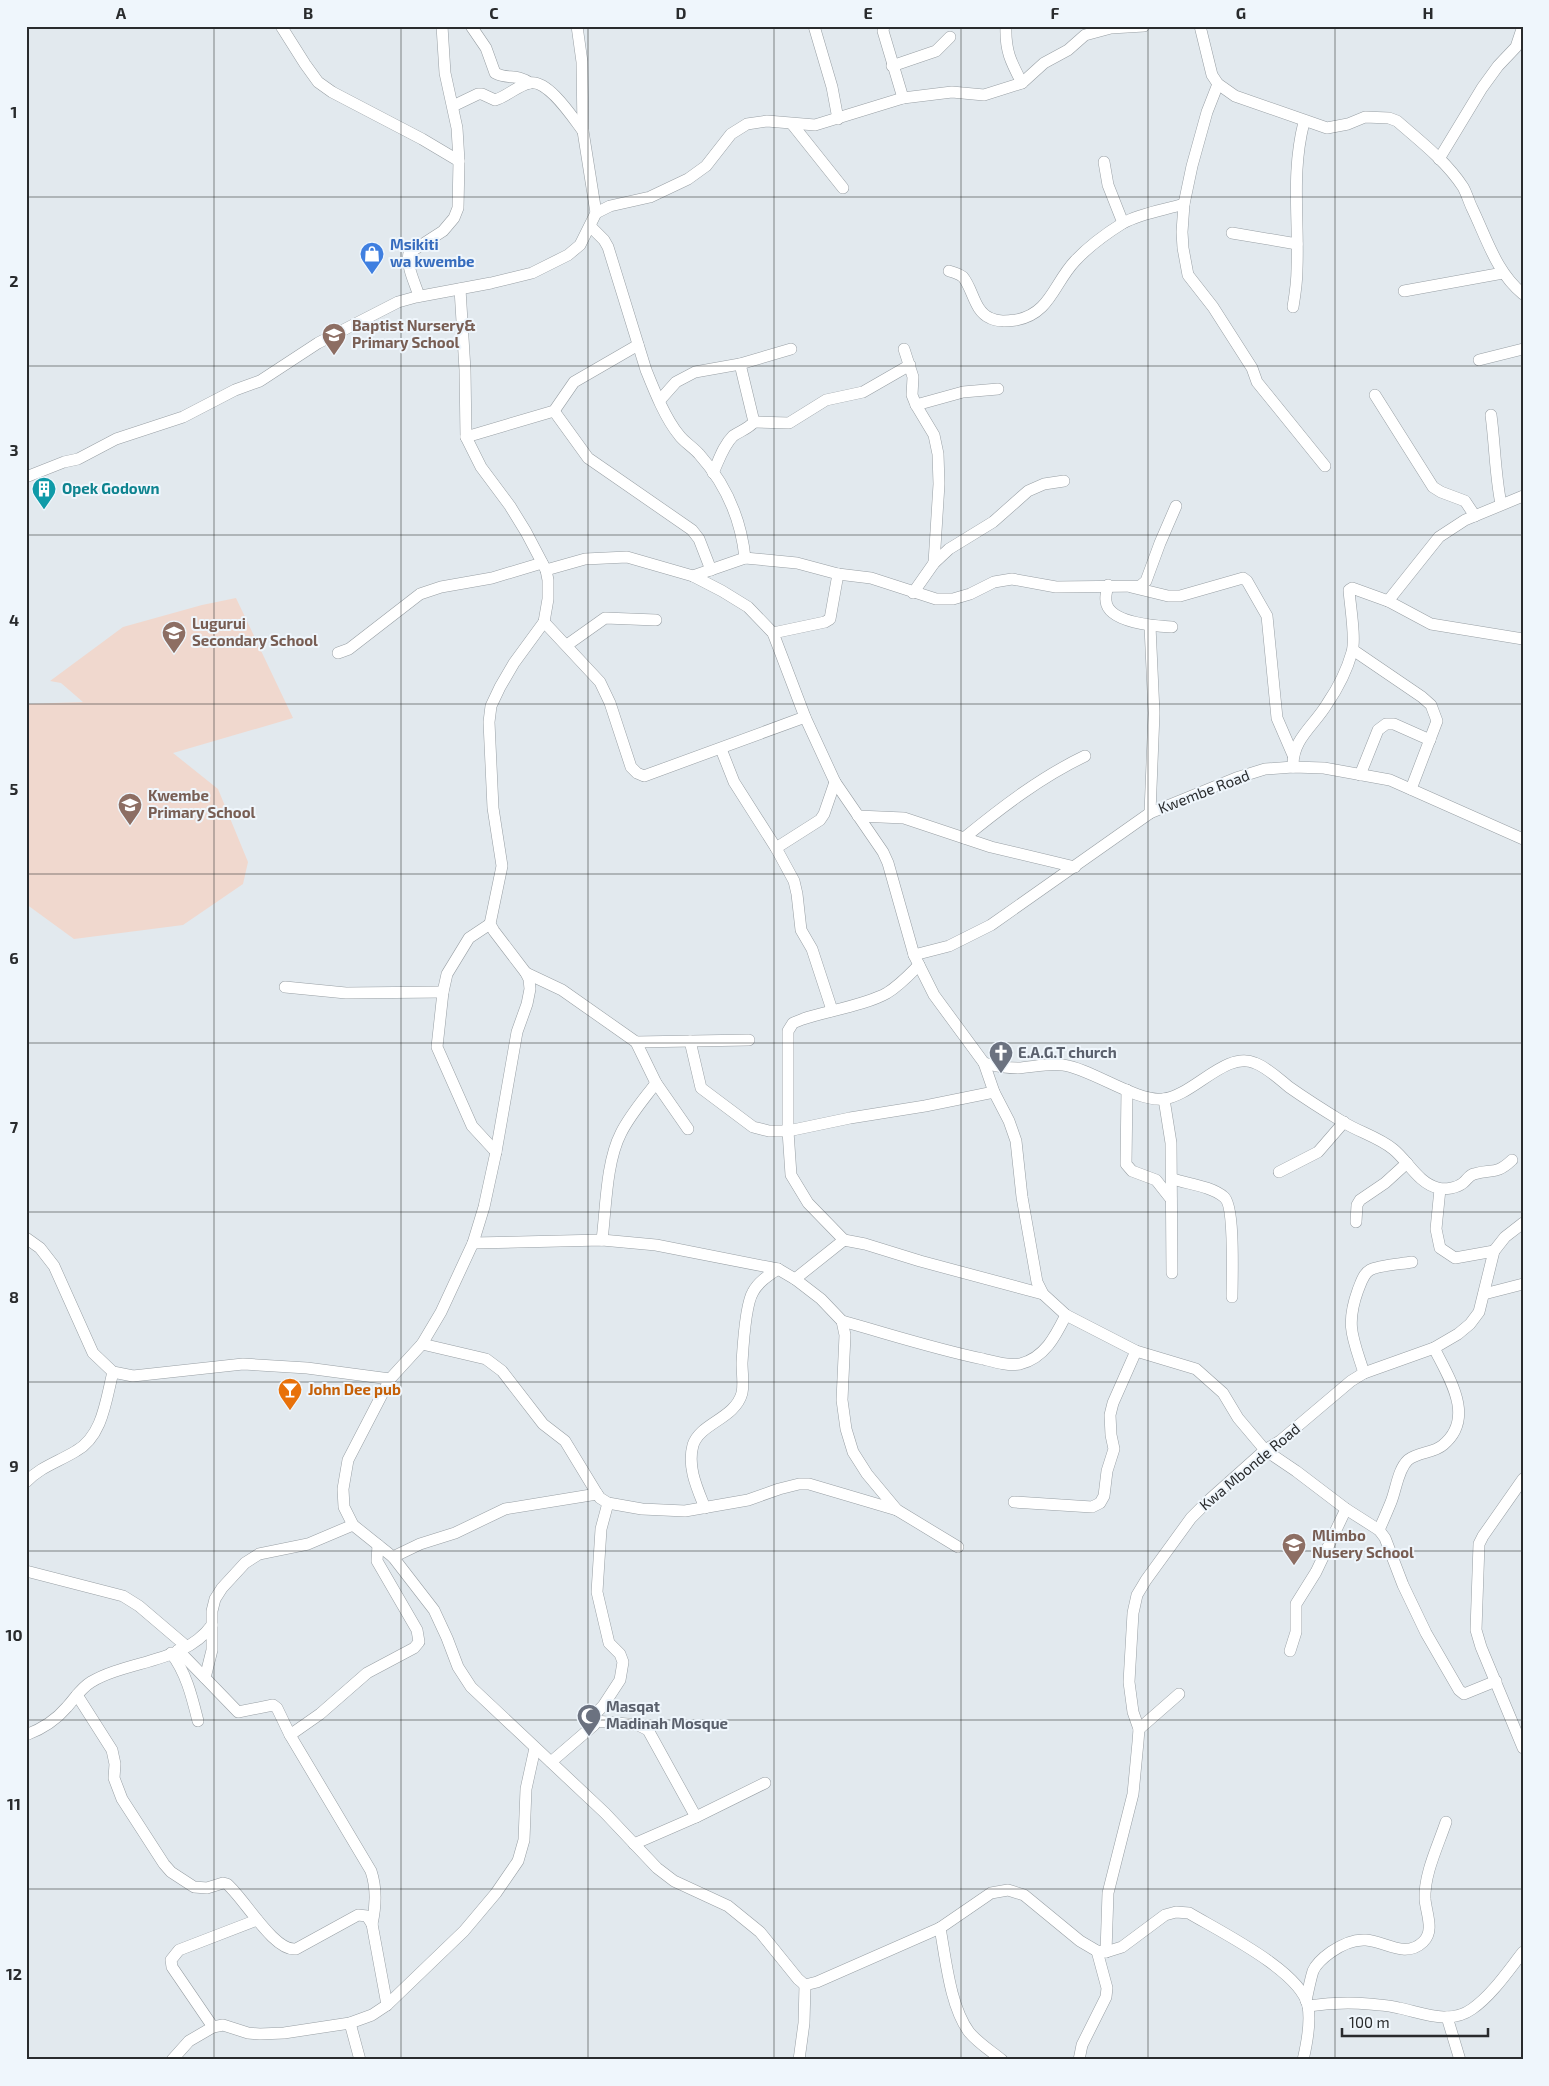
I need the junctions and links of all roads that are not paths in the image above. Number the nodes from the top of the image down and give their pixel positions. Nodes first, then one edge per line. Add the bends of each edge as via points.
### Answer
1 (281, 26) edge
2 (442, 26) edge
3 (471, 26) edge
4 (577, 26) edge
5 (814, 26) edge
6 (884, 26) edge
7 (1006, 26) edge
8 (1144, 26) edge
9 (1200, 26) edge
10 (1522, 26) edge
11 (950, 37) dead end
12 (892, 66) junction
13 (530, 83) junction
14 (1022, 83) junction
15 (1218, 84) junction
16 (903, 98) junction
17 (453, 106) junction
18 (838, 120) junction
19 (1304, 122) junction
20 (792, 124) junction
21 (583, 131) junction
22 (1440, 159) junction
23 (459, 161) junction
24 (1104, 162) dead end
25 (843, 188) dead end
26 (1184, 204) junction
27 (596, 213) junction
28 (1123, 223) junction
29 (590, 226) junction
30 (1232, 233) dead end
31 (1297, 244) junction
32 (949, 271) dead end
33 (1503, 273) junction
34 (460, 289) junction
35 (1404, 291) dead end
36 (1523, 294) edge
37 (419, 296) junction
38 (1293, 307) dead end
39 (638, 346) junction
40 (791, 349) dead end
41 (904, 349) dead end
42 (1523, 349) edge
43 (1480, 360) dead end
44 (740, 364) junction
45 (910, 365) junction
46 (998, 389) dead end
47 (1375, 395) dead end
48 (660, 400) junction
49 (916, 405) junction
50 (554, 410) junction
51 (1490, 415) dead end
52 (754, 422) junction
53 (466, 437) junction
54 (1325, 466) dead end
55 (713, 473) junction
56 (26, 478) edge
57 (1064, 481) dead end
58 (1523, 496) edge
59 (1501, 504) junction
60 (1176, 506) dead end
61 (1475, 516) junction
62 (745, 558) junction
63 (934, 563) junction
64 (544, 567) junction
65 (711, 570) junction
66 (838, 574) junction
67 (693, 576) junction
68 (1108, 585) junction
69 (1130, 587) junction
70 (914, 593) junction
71 (1388, 601) junction
72 (656, 620) dead end
73 (544, 622) junction
74 (1150, 626) junction
75 (1172, 627) dead end
76 (772, 633) junction
77 (1523, 639) edge
78 (567, 645) junction
79 (1353, 650) junction
80 (338, 653) dead end
81 (805, 717) junction
82 (1430, 740) junction
83 (721, 749) junction
84 (1085, 756) dead end
85 (1293, 761) junction
86 (1360, 775) junction
87 (835, 782) junction
88 (1411, 789) junction
89 (1150, 813) junction
90 (858, 816) junction
91 (964, 838) junction
92 (1523, 839) edge
93 (776, 848) junction
94 (1075, 867) junction
95 (490, 924) junction
96 (917, 960) junction
97 (526, 973) junction
98 (285, 987) dead end
99 (443, 992) junction
100 (832, 1010) junction
101 (749, 1040) dead end
102 (690, 1041) junction
103 (636, 1042) junction
104 (984, 1063) junction
105 (656, 1083) junction
106 (1127, 1090) junction
107 (994, 1092) junction
108 (1164, 1099) junction
109 (1344, 1122) junction
110 (688, 1129) dead end
111 (788, 1131) junction
112 (496, 1152) junction
113 (1512, 1160) dead end
114 (1408, 1163) junction
115 (1279, 1172) dead end
116 (1172, 1179) junction
117 (1440, 1189) junction
118 (1171, 1199) junction
119 (1356, 1222) dead end
120 (1523, 1222) edge
121 (26, 1238) edge
122 (602, 1240) junction
123 (844, 1240) junction
124 (473, 1243) junction
125 (1494, 1251) junction
126 (1412, 1262) dead end
127 (778, 1269) junction
128 (1172, 1273) dead end
129 (795, 1278) junction
130 (1523, 1284) edge
131 (1043, 1294) junction
132 (1484, 1294) junction
133 (1232, 1296) dead end
134 (1066, 1315) junction
135 (842, 1321) junction
136 (422, 1344) junction
137 (1434, 1348) junction
138 (1136, 1351) junction
139 (112, 1372) junction
140 (1364, 1373) junction
141 (390, 1379) junction
142 (1265, 1450) junction
143 (28, 1479) edge
144 (1523, 1479) edge
145 (597, 1494) junction
146 (1014, 1502) dead end
147 (608, 1503) junction
148 (705, 1508) junction
149 (1346, 1509) junction
150 (897, 1510) junction
151 (354, 1525) junction
152 (1379, 1530) junction
153 (378, 1545) junction
154 (958, 1547) dead end
155 (393, 1557) junction
156 (26, 1571) edge
157 (212, 1625) junction
158 (179, 1650) junction
159 (1290, 1651) dead end
160 (205, 1678) junction
161 (1496, 1681) junction
162 (1180, 1694) dead end
163 (77, 1695) junction
164 (198, 1721) dead end
165 (596, 1721) junction
166 (1139, 1729) junction
167 (26, 1735) edge
168 (290, 1735) junction
169 (535, 1748) junction
170 (1523, 1748) edge
171 (550, 1762) junction
172 (766, 1783) dead end
173 (696, 1817) junction
174 (1446, 1822) dead end
175 (634, 1844) junction
176 (257, 1920) junction
177 (372, 1924) junction
178 (940, 1928) junction
179 (1102, 1952) junction
180 (1523, 1952) edge
181 (805, 1985) junction
182 (1307, 2004) junction
183 (387, 2005) junction
184 (1447, 2017) junction
185 (350, 2023) junction
186 (213, 2027) junction
187 (172, 2060) edge
188 (360, 2060) edge
189 (799, 2060) edge
190 (1002, 2060) edge
191 (1079, 2060) edge
192 (1303, 2060) edge
193 (1460, 2060) edge

1 - 23 street via 318,82
2 - 17 street via 445,73
3 - 13 street via 486,48 495,72 517,76
4 - 21 street via 582,62
5 - 18 street via 827,66
6 - 12 street
7 - 14 street via 1008,56
8 - 14 street via 1111,28 1085,35 1068,50 1044,63
9 - 15 street via 1207,60
10 - 22 street via 1516,47 1482,88
11 - 12 street via 936,51
12 - 16 street
13 - 17 street via 495,100 478,94
13 - 21 street via 540,83 552,92
14 - 16 street via 984,94 952,92
15 - 19 street via 1235,96
15 - 26 street via 1206,112
16 - 18 street
17 - 23 street
18 - 20 street via 815,125
19 - 22 street via 1327,128 1365,117 1389,118 1397,121
19 - 31 street via 1295,183
20 - 25 street
20 - 27 street via 767,121 747,124 732,134 706,166 688,179 650,197 610,206
21 - 27 street
22 - 33 street via 1463,188 1488,248
23 - 37 street via 458,208 454,218 443,231 409,253 410,269
24 - 28 street via 1108,185
26 - 28 street
26 - 54 street via 1182,232 1188,274 1252,368 1257,382
27 - 29 street
28 - 32 street via 1076,260 1038,312 1023,318 1006,321 988,318 962,277
29 - 34 street via 580,244 568,255 532,273
29 - 39 street via 608,247
30 - 31 street
31 - 38 street
33 - 35 street
33 - 36 street
34 - 37 street
34 - 53 street
37 - 56 street via 363,319 318,343 260,381 183,417 116,439
39 - 48 street
39 - 50 street via 574,382
40 - 44 street
41 - 45 street
42 - 43 street
44 - 48 street via 695,372 676,382
44 - 52 street
45 - 49 street
45 - 52 street via 863,392 826,400 789,423
46 - 49 street via 963,392
47 - 61 street via 1433,487 1466,501
48 - 55 street via 679,435
49 - 63 street via 930,426 938,454
50 - 53 street
50 - 65 street via 588,458 692,530
51 - 59 street
52 - 55 street via 727,443
53 - 64 street via 482,467 514,512
55 - 62 street via 737,517
57 - 63 street via 1028,491 1009,510 949,548
58 - 59 street
59 - 61 street
60 - 69 street via 1146,581 1140,586
61 - 71 street via 1439,536
62 - 65 street
62 - 66 street via 798,563
63 - 70 street
64 - 67 street via 585,559 627,557
64 - 73 street via 548,599
64 - 80 street via 420,594 349,649
65 - 67 street
66 - 70 street via 871,578
66 - 76 street via 830,620
67 - 76 street via 748,607
68 - 69 street
68 - 70 street via 1056,587 1012,579 994,582 953,599
68 - 74 street via 1105,600 1111,611
69 - 85 street via 1180,596 1243,578 1247,581 1267,616 1277,718
71 - 77 street via 1432,624
71 - 79 street via 1352,588 1349,590
72 - 78 street via 605,618
73 - 78 street
73 - 95 street via 514,663 491,706 489,752 502,866
74 - 75 street
74 - 89 street via 1154,713
76 - 81 street
78 - 83 street via 600,682 637,773 644,776
79 - 82 street via 1431,705 1436,720
79 - 85 street via 1337,688 1297,744
81 - 83 street
81 - 87 street
82 - 86 street via 1394,724 1386,724 1378,730
82 - 88 street
83 - 93 street via 734,782
84 - 91 street via 1060,768
85 - 86 street, Kwembe Road
85 - 89 street, Kwembe Road via 1236,778
86 - 88 street, Kwembe Road via 1390,780
87 - 90 street
87 - 93 street via 820,820
88 - 92 street, Kwembe Road
89 - 94 street, Kwembe Road
90 - 91 street via 904,818
90 - 96 street via 876,840 888,864
91 - 94 street
93 - 100 street via 794,881 801,930 812,949
94 - 96 street, Kwembe Road via 990,925
95 - 97 street
95 - 99 street via 469,938 460,950 447,974
96 - 100 street via 899,984 886,993
96 - 104 street via 934,995
97 - 103 street via 562,990
97 - 112 street via 530,989 517,1032
98 - 99 street via 346,993
99 - 112 street via 436,1046 472,1126
100 - 111 street via 793,1023 788,1031
101 - 102 street
102 - 103 street
102 - 111 street via 699,1083 705,1092 753,1127
103 - 105 street
104 - 106 street via 1017,1068 1063,1065
104 - 107 street
105 - 110 street
105 - 122 street via 627,1122 616,1146 610,1168
106 - 108 street
106 - 118 street via 1126,1164 1132,1171 1156,1180
107 - 111 street
107 - 131 street via 1016,1141 1036,1282
108 - 109 street via 1199,1083 1224,1066 1247,1061 1256,1063
108 - 116 street via 1171,1143
109 - 114 street via 1384,1143
109 - 115 street via 1318,1152
111 - 123 street via 791,1175 808,1203
112 - 124 street
113 - 117 street via 1500,1170 1472,1174 1457,1187
114 - 117 street via 1421,1180
114 - 119 street via 1360,1200
116 - 118 street
116 - 133 street via 1215,1192 1229,1202
117 - 125 street via 1436,1240 1440,1248 1455,1258
118 - 128 street
120 - 125 street, Kwa Mbonde Road
121 - 139 street via 40,1248 54,1266 93,1353
122 - 124 street
122 - 127 street via 656,1246
123 - 129 street
123 - 131 street
124 - 136 street via 441,1312
125 - 132 street, Kwa Mbonde Road
126 - 140 street via 1376,1267 1362,1278 1350,1321
127 - 129 street
127 - 148 street via 752,1292 742,1349 742,1392 738,1403 700,1434 693,1446 691,1469
129 - 135 street via 822,1299
130 - 132 street
131 - 134 street
132 - 137 street, Kwa Mbonde Road via 1480,1312 1470,1324
134 - 135 street via 1050,1345 1021,1364 968,1356
134 - 138 street
135 - 150 street via 845,1335 842,1400 846,1429 853,1452
136 - 141 street
136 - 145 street via 486,1359 494,1364 543,1424 565,1441
137 - 140 street, Kwa Mbonde Road
137 - 152 street via 1455,1391 1458,1425 1442,1447 1409,1459 1403,1466
138 - 142 street via 1196,1369 1223,1393 1238,1418
138 - 146 street via 1110,1415 1114,1449 1100,1503 1092,1507
139 - 141 street via 133,1376 243,1364 307,1368
139 - 143 street via 100,1422 87,1444 50,1463
140 - 142 street, Kwa Mbonde Road
141 - 151 street via 348,1460 344,1507
142 - 149 street
142 - 166 street, Kwa Mbonde Road via 1191,1518 1137,1595 1132,1614 1129,1682
144 - 161 street via 1479,1544 1476,1630
145 - 147 street
145 - 155 street via 505,1509
147 - 148 street via 642,1509 685,1511
147 - 165 street via 601,1529 597,1592 609,1643 623,1662 620,1680 596,1713
148 - 150 street via 748,1500 799,1484 819,1486
149 - 152 street
149 - 159 street via 1316,1572 1296,1604 1296,1632
150 - 154 street
151 - 153 street
151 - 157 street via 308,1544 259,1554 245,1563 215,1598
152 - 161 street via 1426,1633 1460,1690 1464,1694 1470,1693
153 - 155 street
153 - 168 street via 377,1560 417,1630 418,1642 414,1648 367,1673
155 - 169 street via 434,1610 458,1667 471,1687
156 - 158 street via 122,1596 139,1606
157 - 158 street via 200,1639
157 - 160 street via 212,1650
158 - 160 street
158 - 163 street via 104,1676
158 - 164 street via 178,1662
160 - 168 street via 238,1712 273,1705
161 - 170 street
162 - 166 street
163 - 167 street via 49,1724
163 - 176 street via 112,1750 114,1778 122,1799 164,1864 194,1887 227,1884
165 - 171 street via 586,1734
165 - 173 street via 638,1724 648,1730
166 - 179 street, Kwa Mbonde Road via 1133,1794 1108,1893
168 - 177 street via 371,1871 376,1892
169 - 171 street
169 - 183 street via 526,1790 524,1840 518,1861 464,1931
171 - 175 street
172 - 173 street
173 - 175 street
174 - 182 street via 1427,1883 1425,1898 1430,1927 1423,1943 1400,1950 1364,1940 1344,1943 1323,1957 1313,1970
175 - 181 street via 668,1877 728,1906 760,1932
176 - 177 street via 290,1950 358,1915 367,1916
176 - 186 street via 179,1950 170,1960
177 - 183 street
178 - 179 street via 991,1894 1008,1890 1024,1895 1066,1930
178 - 181 street
178 - 190 street via 962,2019 969,2032
179 - 182 street via 1122,1947 1165,1915 1189,1913 1294,1980
179 - 191 street, Kwa Mbonde Road via 1106,1997 1082,2045
180 - 184 street via 1479,2003 1466,2013
181 - 189 street
182 - 184 street via 1366,2004
182 - 192 street via 1308,2039
183 - 185 street
184 - 193 street
185 - 186 street via 260,2034 223,2025
185 - 188 street
186 - 187 street via 189,2041

